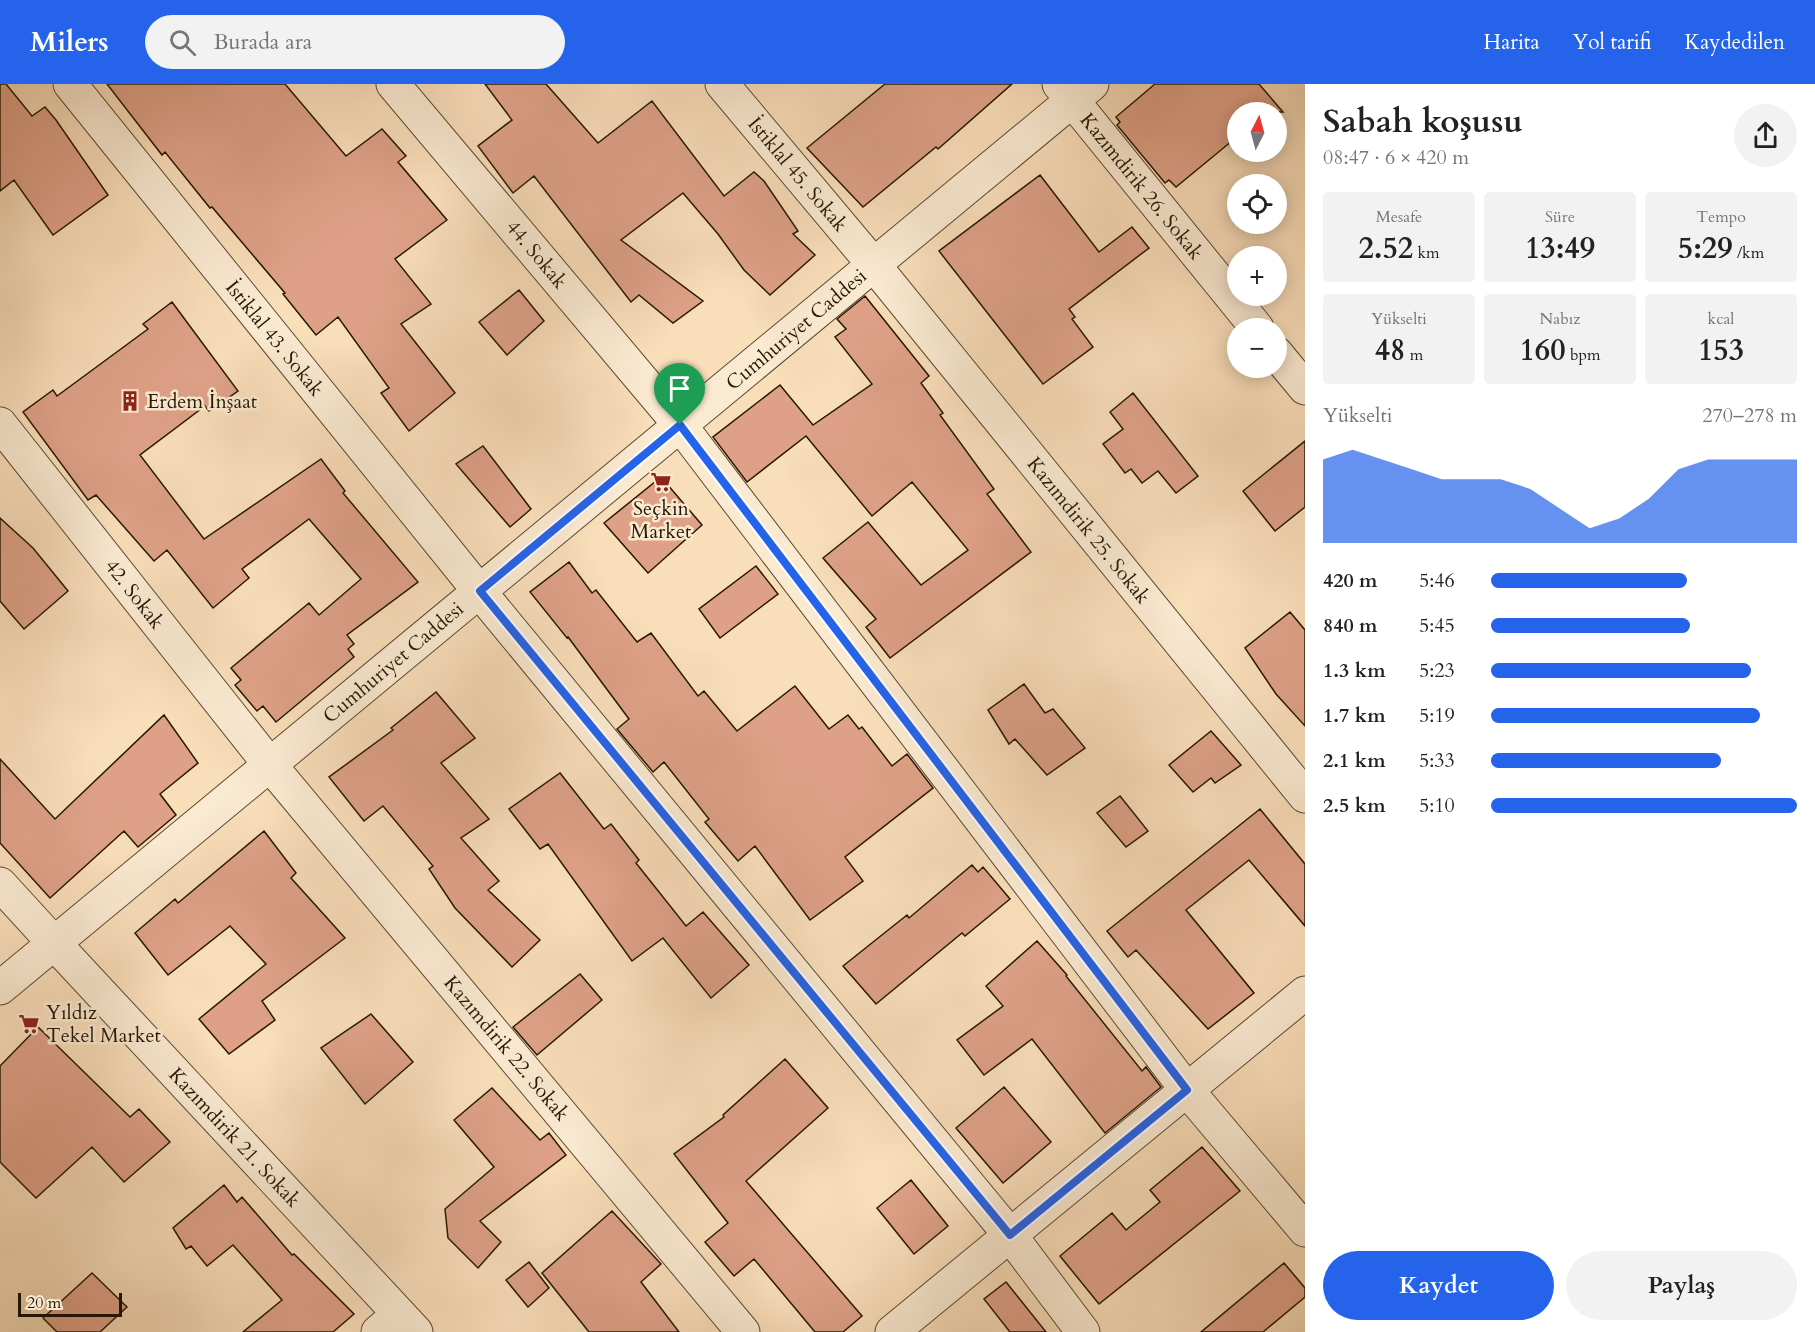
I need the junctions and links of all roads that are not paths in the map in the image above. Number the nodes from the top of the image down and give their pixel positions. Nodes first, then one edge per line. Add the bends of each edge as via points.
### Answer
1 (70, 84) edge
2 (393, 84) edge
3 (722, 84) edge
4 (1075, 89) edge
5 (874, 265) junction
6 (1249, 318) edge
7 (1287, 366) edge
8 (1305, 388) edge
9 (0, 424) edge
10 (680, 425) junction
11 (480, 591) junction
12 (270, 765) junction
13 (1305, 796) edge
14 (0, 884) edge
15 (54, 943) junction
16 (0, 988) edge
17 (1305, 993) edge
18 (1187, 1090) junction
19 (1305, 1230) edge
20 (1010, 1235) junction
21 (398, 1326) edge
22 (743, 1332) edge
23 (892, 1332) edge
24 (1083, 1332) edge

1 - 11 street, İstiklal 43. Sokak
2 - 10 street, 44. Sokak
3 - 5 street, İstiklal 45. Sokak
4 - 5 street, Cumhuriyet Caddesi
4 - 6 street, Kazımdirik 26. Sokak
5 - 10 street, Cumhuriyet Caddesi
5 - 13 street, Kazımdirik 25. Sokak
7 - 8 street
9 - 12 street, 42. Sokak
10 - 11 street, Cumhuriyet Caddesi
10 - 18 street, 44. Sokak
11 - 12 street, Cumhuriyet Caddesi
11 - 20 street, İstiklal 43. Sokak
12 - 15 street, Cumhuriyet Caddesi
12 - 22 street, Kazımdirik 22. Sokak
14 - 15 street, Kazımdirik 21. Sokak
15 - 16 street, Cumhuriyet Caddesi
15 - 21 street, Kazımdirik 21. Sokak
17 - 18 street
18 - 19 street, 44. Sokak
18 - 20 street
20 - 23 street
20 - 24 street, İstiklal 43. Sokak

